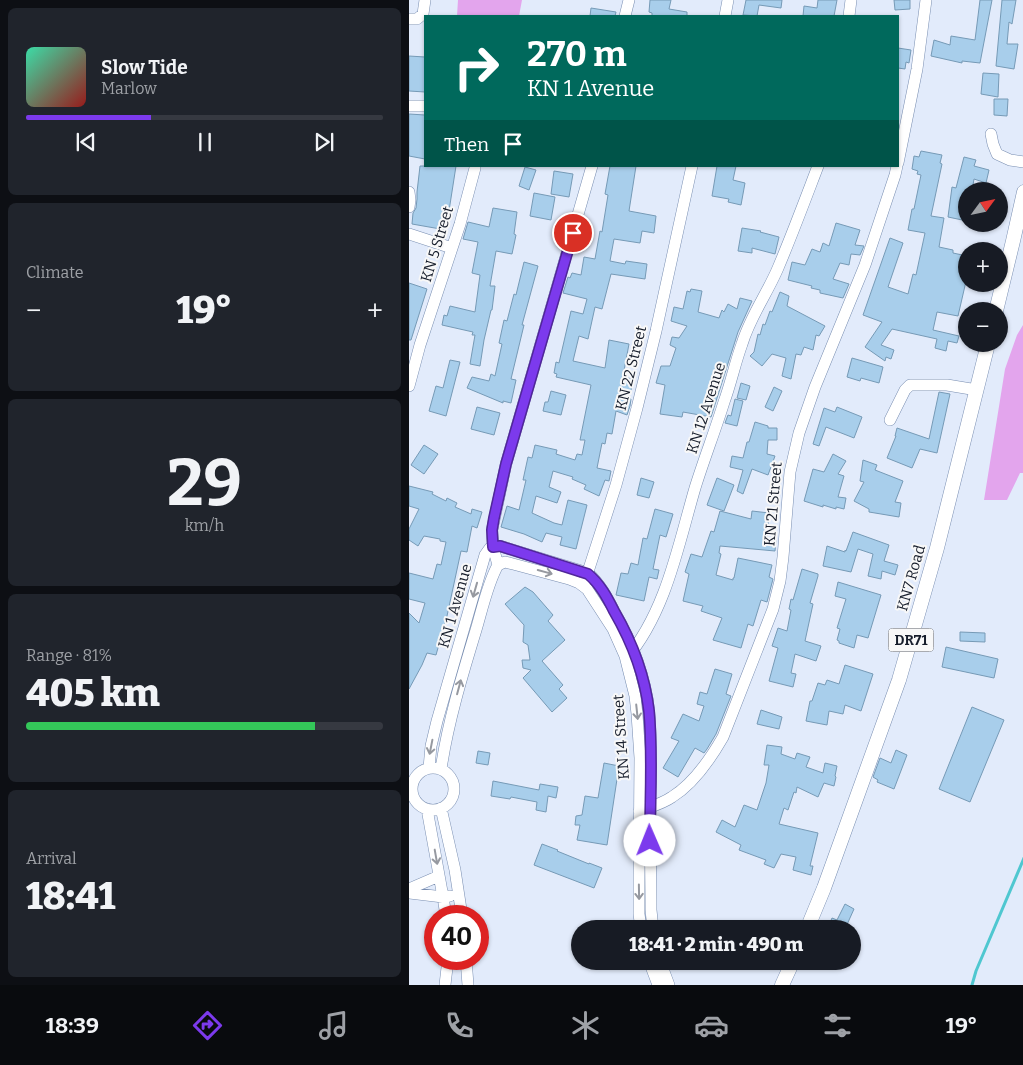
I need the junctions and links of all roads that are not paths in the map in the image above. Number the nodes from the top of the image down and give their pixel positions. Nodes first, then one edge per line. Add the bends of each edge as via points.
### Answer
1 (425, 0) edge
2 (629, 0) edge
3 (728, 0) edge
4 (851, 0) edge
5 (926, 0) edge
6 (625, 15) edge
7 (725, 15) edge
8 (849, 15) edge
9 (409, 19) edge
10 (409, 106) edge
11 (424, 106) edge
12 (991, 134) dead end
13 (899, 155) edge
14 (1023, 162) edge
15 (592, 167) edge
16 (692, 167) edge
17 (818, 167) edge
18 (896, 167) edge
19 (475, 168) dead end
20 (409, 192) edge
21 (1023, 192) edge
22 (409, 206) edge
23 (409, 234) edge
24 (452, 248) junction
25 (998, 302) edge
26 (986, 352) edge
27 (409, 386) edge
28 (977, 390) junction
29 (890, 420) dead end
30 (493, 547) junction
31 (498, 565) junction
32 (588, 574) junction
33 (583, 586) junction
34 (634, 649) junction
35 (626, 659) junction
36 (429, 768) junction
37 (441, 769) junction
38 (411, 779) edge
39 (441, 808) junction
40 (427, 809) junction
41 (644, 809) junction
42 (439, 876) junction
43 (409, 891) edge
44 (460, 896) junction
45 (443, 897) junction
46 (444, 905) edge
47 (461, 905) edge
48 (640, 920) edge
49 (652, 920) edge
50 (811, 920) edge
51 (447, 970) edge
52 (467, 970) edge
53 (652, 970) edge
54 (663, 970) edge
55 (790, 973) edge
56 (445, 985) edge
57 (468, 985) edge
58 (658, 985) edge
59 (669, 985) edge
60 (782, 985) edge

1 - 9 street via 423,14 417,19
2 - 6 street
3 - 7 street
4 - 8 street
5 - 13 street, KN 21 Street via 917,68
10 - 11 street
12 - 14 street via 997,154
15 - 30 street, KN 1 Avenue via 506,464 492,530
16 - 32 street, KN 22 Street via 637,408
17 - 34 street, KN 12 Avenue via 777,269 742,343 671,570 652,618
18 - 41 street, KN 21 Street via 865,265 799,433 790,472 781,581 760,644 715,752 680,791
19 - 24 street, KN 5 Street
20 - 22 street
21 - 25 main road
23 - 24 street
24 - 27 street, KN 5 Street
26 - 28 main road, KN7 Road / DR71
28 - 29 street via 947,385 909,385
28 - 50 main road, KN7 Road / DR71 via 899,680
30 - 31 street
30 - 32 street via 500,546
30 -> 36 street, KN 1 Avenue via 485,555 437,721
31 -> 33 street, KN 14 Street via 505,562 569,579
37 -> 31 street, KN 1 Avenue via 461,682
32 - 33 street, KN 22 Street
32 - 34 street, KN 14 Street via 602,588
33 - 35 street, KN 14 Street via 613,629
34 - 35 street, KN 12 Avenue
34 - 41 street, KN 14 Street via 649,710 651,756
35 -> 41 street, KN 14 Street via 635,696
36 - 37 street
36 - 38 street
37 - 39 street via 451,778 454,792
38 - 40 street via 412,794
39 - 40 street
39 - 44 street
40 -> 42 street
41 -> 48 street, KN 14 Street
41 - 49 street, KN 14 Street
42 - 43 street
42 - 45 street
43 - 45 street
44 - 45 street
44 - 47 street
45 - 46 street
51 - 56 street
52 - 57 street
53 - 58 street
54 - 59 street
55 - 60 main road

